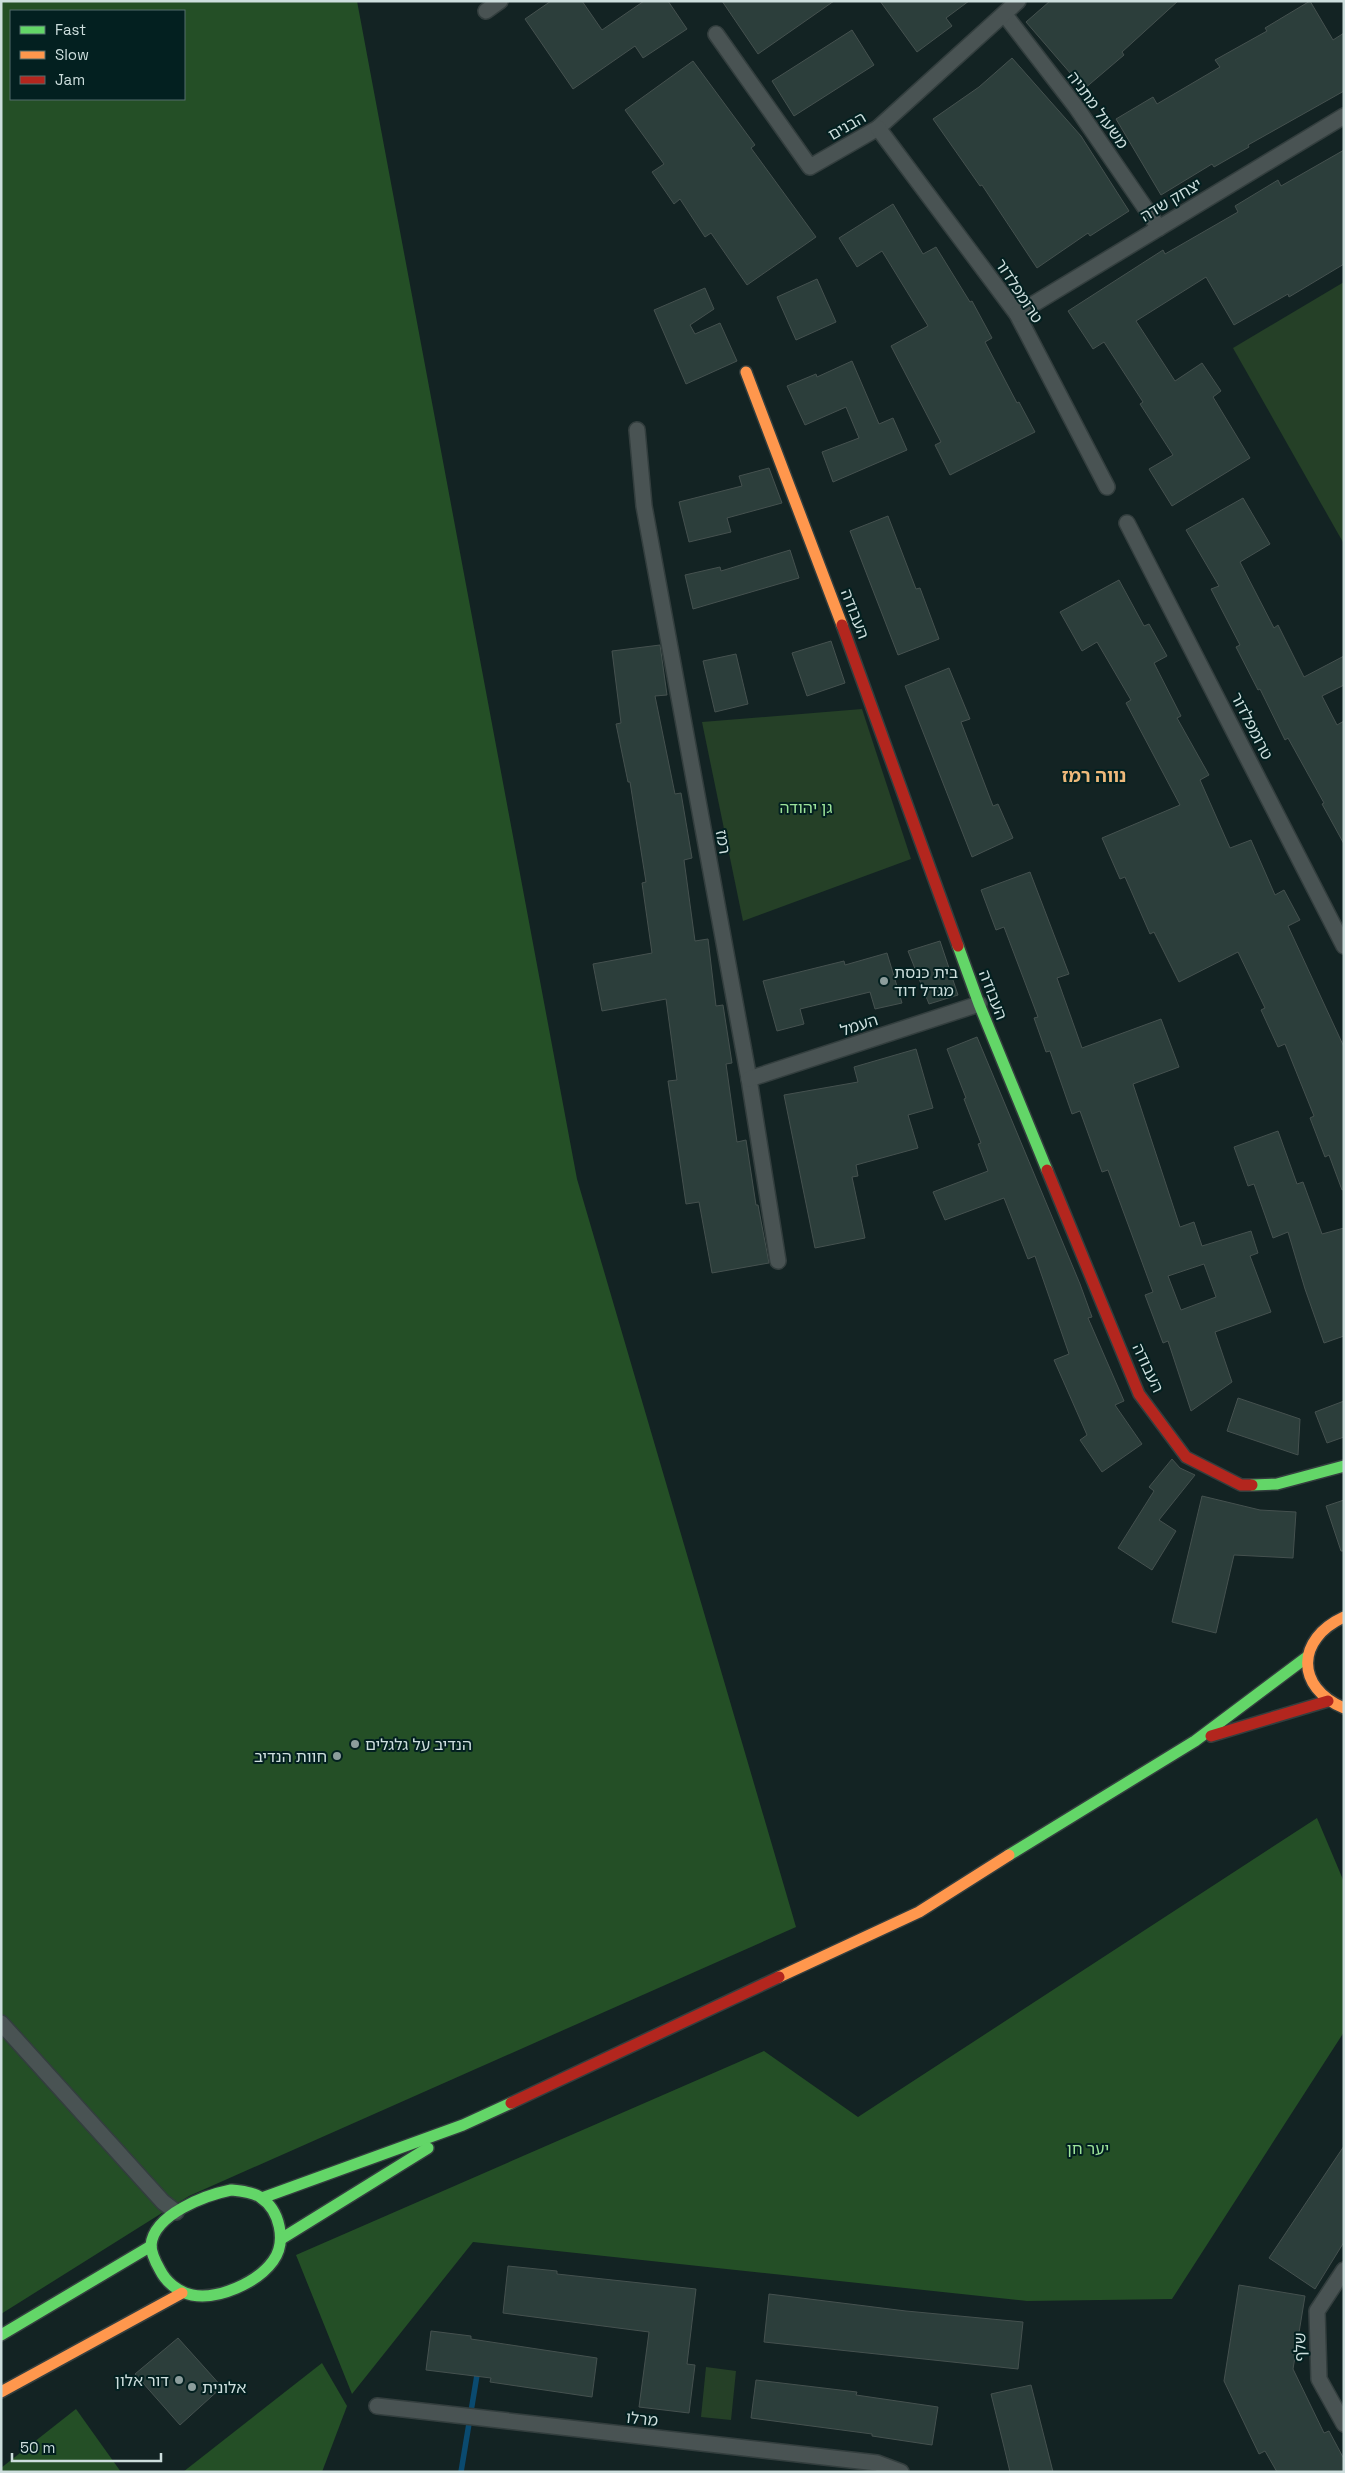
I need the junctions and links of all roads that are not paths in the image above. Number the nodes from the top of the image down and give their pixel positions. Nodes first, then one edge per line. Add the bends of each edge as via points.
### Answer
1 (500, 1) edge
2 (1018, 1) edge
3 (486, 11) dead end
4 (1005, 15) junction
5 (716, 34) dead end
6 (1344, 116) edge
7 (878, 128) junction
8 (1159, 228) junction
9 (1017, 314) junction
10 (746, 372) dead end
11 (637, 430) dead end
12 (1107, 487) dead end
13 (1127, 523) dead end
14 (1344, 946) edge
15 (979, 1004) junction
16 (749, 1079) junction
17 (778, 1261) dead end
18 (1344, 1466) edge
19 (1344, 1617) edge
20 (1307, 1658) junction
21 (1328, 1701) junction
22 (1344, 1708) edge
23 (1195, 1741) junction
24 (1, 2023) edge
25 (463, 2125) junction
26 (262, 2198) junction
27 (176, 2212) junction
28 (281, 2239) junction
29 (151, 2246) junction
30 (1344, 2270) edge
31 (182, 2293) junction
32 (1, 2335) edge
33 (1, 2392) edge
34 (377, 2406) dead end
35 (1344, 2424) edge
36 (901, 2472) edge

1 - 3 street
2 - 4 street, הבנים
4 - 7 street, הבנים
4 - 8 street, משעול מתניה via 1076,107
5 - 7 street, הבנים via 810,167
6 - 8 street, יצחק שדה
7 - 9 street, טרומפלדור
8 - 9 street, יצחק שדה
9 - 12 street, טרומפלדור
10 - 15 main road, העבודה via 869,696
11 - 16 street, רמז via 640,478 654,567
13 - 14 street, טרומפלדור
15 - 16 street, העמל
15 - 18 main road, העבודה via 1140,1394 1186,1457 1241,1484 1277,1484
16 - 17 street, רמז
19 - 20 main road via 1325,1625 1316,1634
20 - 21 main road via 1312,1682
20 - 23 main road
21 - 22 main road
21 - 23 main road
23 - 25 main road via 919,1912
24 - 27 street
25 - 26 main road
25 - 28 main road
26 - 27 main road via 231,2190 206,2195
26 - 28 main road via 276,2214
27 - 29 main road via 156,2232
28 - 31 main road via 273,2261 229,2292 197,2296
29 - 31 main road via 166,2281
29 - 32 main road
30 - 35 street, שלף via 1317,2312 1319,2379
31 - 33 main road
34 - 36 street, מרלו via 877,2463

